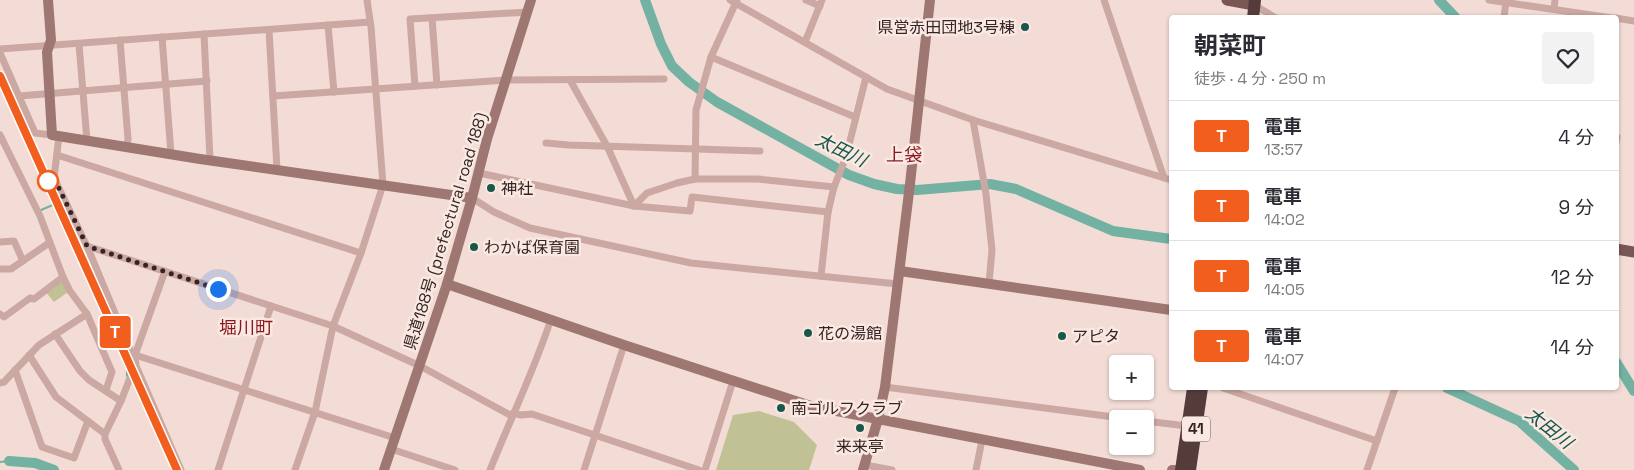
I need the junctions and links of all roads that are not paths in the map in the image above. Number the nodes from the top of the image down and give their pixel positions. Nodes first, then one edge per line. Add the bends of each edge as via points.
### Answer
1 (48, 0) edge
2 (367, 0) edge
3 (531, 0) edge
4 (806, 0) edge
5 (930, 0) edge
6 (1104, 0) edge
7 (1227, 0) edge
8 (1489, 0) edge
9 (1555, 0) edge
10 (734, 1) edge
11 (1506, 1) edge
12 (821, 3) edge
13 (1251, 5) edge
14 (1554, 9) junction
15 (527, 12) junction
16 (1270, 15) edge
17 (1504, 15) edge
18 (1593, 15) edge
19 (432, 18) junction
20 (1619, 18) edge
21 (1634, 21) edge
22 (370, 22) junction
23 (328, 25) junction
24 (269, 30) junction
25 (204, 34) junction
26 (162, 37) junction
27 (120, 40) junction
28 (805, 42) junction
29 (79, 44) junction
30 (48, 45) junction
31 (0, 51) edge
32 (711, 57) junction
33 (866, 77) junction
34 (664, 79) dead end
35 (506, 80) junction
36 (570, 80) junction
37 (207, 81) junction
38 (166, 84) junction
39 (437, 84) junction
40 (415, 86) junction
41 (124, 87) junction
42 (376, 88) junction
43 (83, 91) junction
44 (334, 92) junction
45 (50, 93) junction
46 (19, 96) junction
47 (273, 96) junction
48 (918, 101) junction
49 (856, 117) junction
50 (973, 120) junction
51 (0, 135) edge
52 (56, 136) junction
53 (87, 141) junction
54 (546, 143) dead end
55 (607, 146) junction
56 (127, 147) junction
57 (695, 150) junction
58 (760, 150) dead end
59 (3, 151) edge
60 (171, 154) junction
61 (56, 156) junction
62 (210, 159) junction
63 (277, 169) junction
64 (479, 172) junction
65 (695, 179) junction
66 (1168, 179) edge
67 (382, 185) junction
68 (834, 188) junction
69 (472, 198) junction
70 (634, 206) junction
71 (828, 212) junction
72 (0, 242) edge
73 (49, 243) junction
74 (87, 246) junction
75 (1619, 250) edge
76 (1634, 252) edge
77 (361, 253) junction
78 (23, 260) junction
79 (0, 269) edge
80 (165, 271) junction
81 (900, 271) junction
82 (821, 276) junction
83 (63, 277) junction
84 (988, 283) junction
85 (447, 284) junction
86 (898, 284) junction
87 (271, 306) junction
88 (1169, 310) edge
89 (0, 314) edge
90 (87, 314) junction
91 (551, 319) junction
92 (333, 326) junction
93 (55, 334) junction
94 (624, 345) junction
95 (29, 355) junction
96 (135, 356) junction
97 (420, 366) junction
98 (15, 370) junction
99 (130, 378) dead end
100 (733, 381) junction
101 (0, 383) edge
102 (884, 387) junction
103 (244, 389) junction
104 (106, 390) junction
105 (1193, 390) edge
106 (1202, 390) edge
107 (1230, 390) edge
108 (1394, 390) edge
109 (121, 401) junction
110 (314, 412) junction
111 (512, 414) junction
112 (1109, 416) edge
113 (878, 419) junction
114 (88, 421) junction
115 (1154, 422) edge
116 (1187, 426) junction
117 (106, 434) junction
118 (595, 435) junction
119 (395, 438) junction
120 (982, 440) junction
121 (1377, 441) junction
122 (391, 449) junction
123 (864, 467) edge
124 (119, 470) edge
125 (181, 470) edge
126 (218, 470) edge
127 (296, 470) edge
128 (384, 470) edge
129 (455, 470) edge
130 (490, 470) edge
131 (584, 470) edge
132 (699, 470) edge
133 (705, 470) edge
134 (892, 470) edge
135 (976, 470) edge
136 (1140, 470) edge
137 (1181, 470) edge
138 (1190, 470) edge
139 (1367, 470) edge

1 - 30 street via 51,40
2 - 22 street
3 - 15 street, 県道188号 (prefectural road 188)
4 - 12 street
5 - 48 street
6 - 66 street
7 - 13 main road
8 - 11 street
9 - 14 street
10 - 28 street
10 - 32 street
11 - 14 street
11 - 17 street
12 - 28 street
13 - 16 street
14 - 18 street
15 - 19 street
15 - 35 street, 県道188号 (prefectural road 188)
19 - 39 street
19 - 40 street via 410,19
20 - 21 street
22 - 23 street
22 - 42 street
23 - 24 street
23 - 44 street
24 - 25 street
24 - 47 street
25 - 26 street
25 - 37 street
26 - 27 street
26 - 38 street
27 - 29 street
27 - 41 street
28 - 33 street
29 - 30 street
29 - 43 street
30 - 31 street
30 - 45 street
31 - 46 street
32 - 49 street
32 - 57 street via 696,110
33 - 48 street
33 - 49 street
34 - 36 street
35 - 36 street
35 - 39 street
35 - 64 street, 県道188号 (prefectural road 188)
36 - 55 street
37 - 38 street
37 - 62 street
38 - 41 street
38 - 60 street
39 - 40 street
40 - 42 street
41 - 43 street
41 - 56 street
42 - 44 street
42 - 67 street
43 - 45 street
43 - 53 street
44 - 47 street
45 - 46 street
45 - 52 street
46 - 52 street via 36,133
47 - 63 street
48 - 50 street
48 - 81 street
49 - 68 street
50 - 66 street
50 - 84 street via 992,250
51 - 59 street
52 - 53 street
52 - 61 street
53 - 56 street
54 - 55 street
55 - 57 street
55 - 70 street
56 - 60 street
57 - 58 street
57 - 65 street
59 - 73 street via 40,216
60 - 62 street
61 - 74 street via 54,178
61 - 77 street
62 - 63 street
63 - 67 street
64 - 69 street, 県道188号 (prefectural road 188)
64 - 70 street
65 - 68 street via 776,180
65 - 70 street via 647,193
67 - 69 street
67 - 77 street
68 - 71 street
69 - 82 street via 530,228 691,263
69 - 85 street, 県道188号 (prefectural road 188)
70 - 71 street via 690,211 692,197
71 - 82 street
72 - 78 street via 14,241
73 - 78 street
73 - 83 street
74 - 80 street
74 - 96 street
75 - 76 main road
77 - 92 street
78 - 79 street via 11,268
80 - 87 street
80 - 96 street
81 - 84 street
81 - 86 street
82 - 86 street
83 - 89 street via 4,317
83 - 90 street
84 - 88 street
85 - 91 street
85 - 97 street, 県道188号 (prefectural road 188)
86 - 102 street
87 - 92 street
87 - 103 street
90 - 93 street
90 - 104 street via 112,372
91 - 94 street
91 - 111 street via 525,389
92 - 97 street
92 - 110 street
93 - 95 street
93 - 104 street via 80,371
94 - 100 street
94 - 118 street
95 - 98 street
95 - 114 street via 56,396
96 - 103 street
96 - 125 street via 136,366
97 - 111 street
97 - 119 street, 県道188号 (prefectural road 188)
98 - 101 street
98 - 114 street via 42,447 74,458
99 - 109 street
100 - 113 street via 811,406
100 - 133 street
102 - 112 street
102 - 113 street
103 - 110 street
103 - 126 street
104 - 109 street
105 - 116 highway, 41
106 - 138 highway, 41
107 - 121 street
108 - 121 street
109 - 117 street
110 - 119 street
110 - 127 street
111 - 118 street via 532,414
111 - 130 street
113 - 120 street
113 - 123 street
114 - 117 street
115 - 116 street
116 - 137 highway, 41
117 - 124 street via 105,439
118 - 131 street
118 - 132 street
119 - 122 street, 県道188号 (prefectural road 188)
120 - 135 street
120 - 136 street
121 - 139 street
122 - 128 street, 県道188号 (prefectural road 188)
122 - 129 street
123 - 134 street

